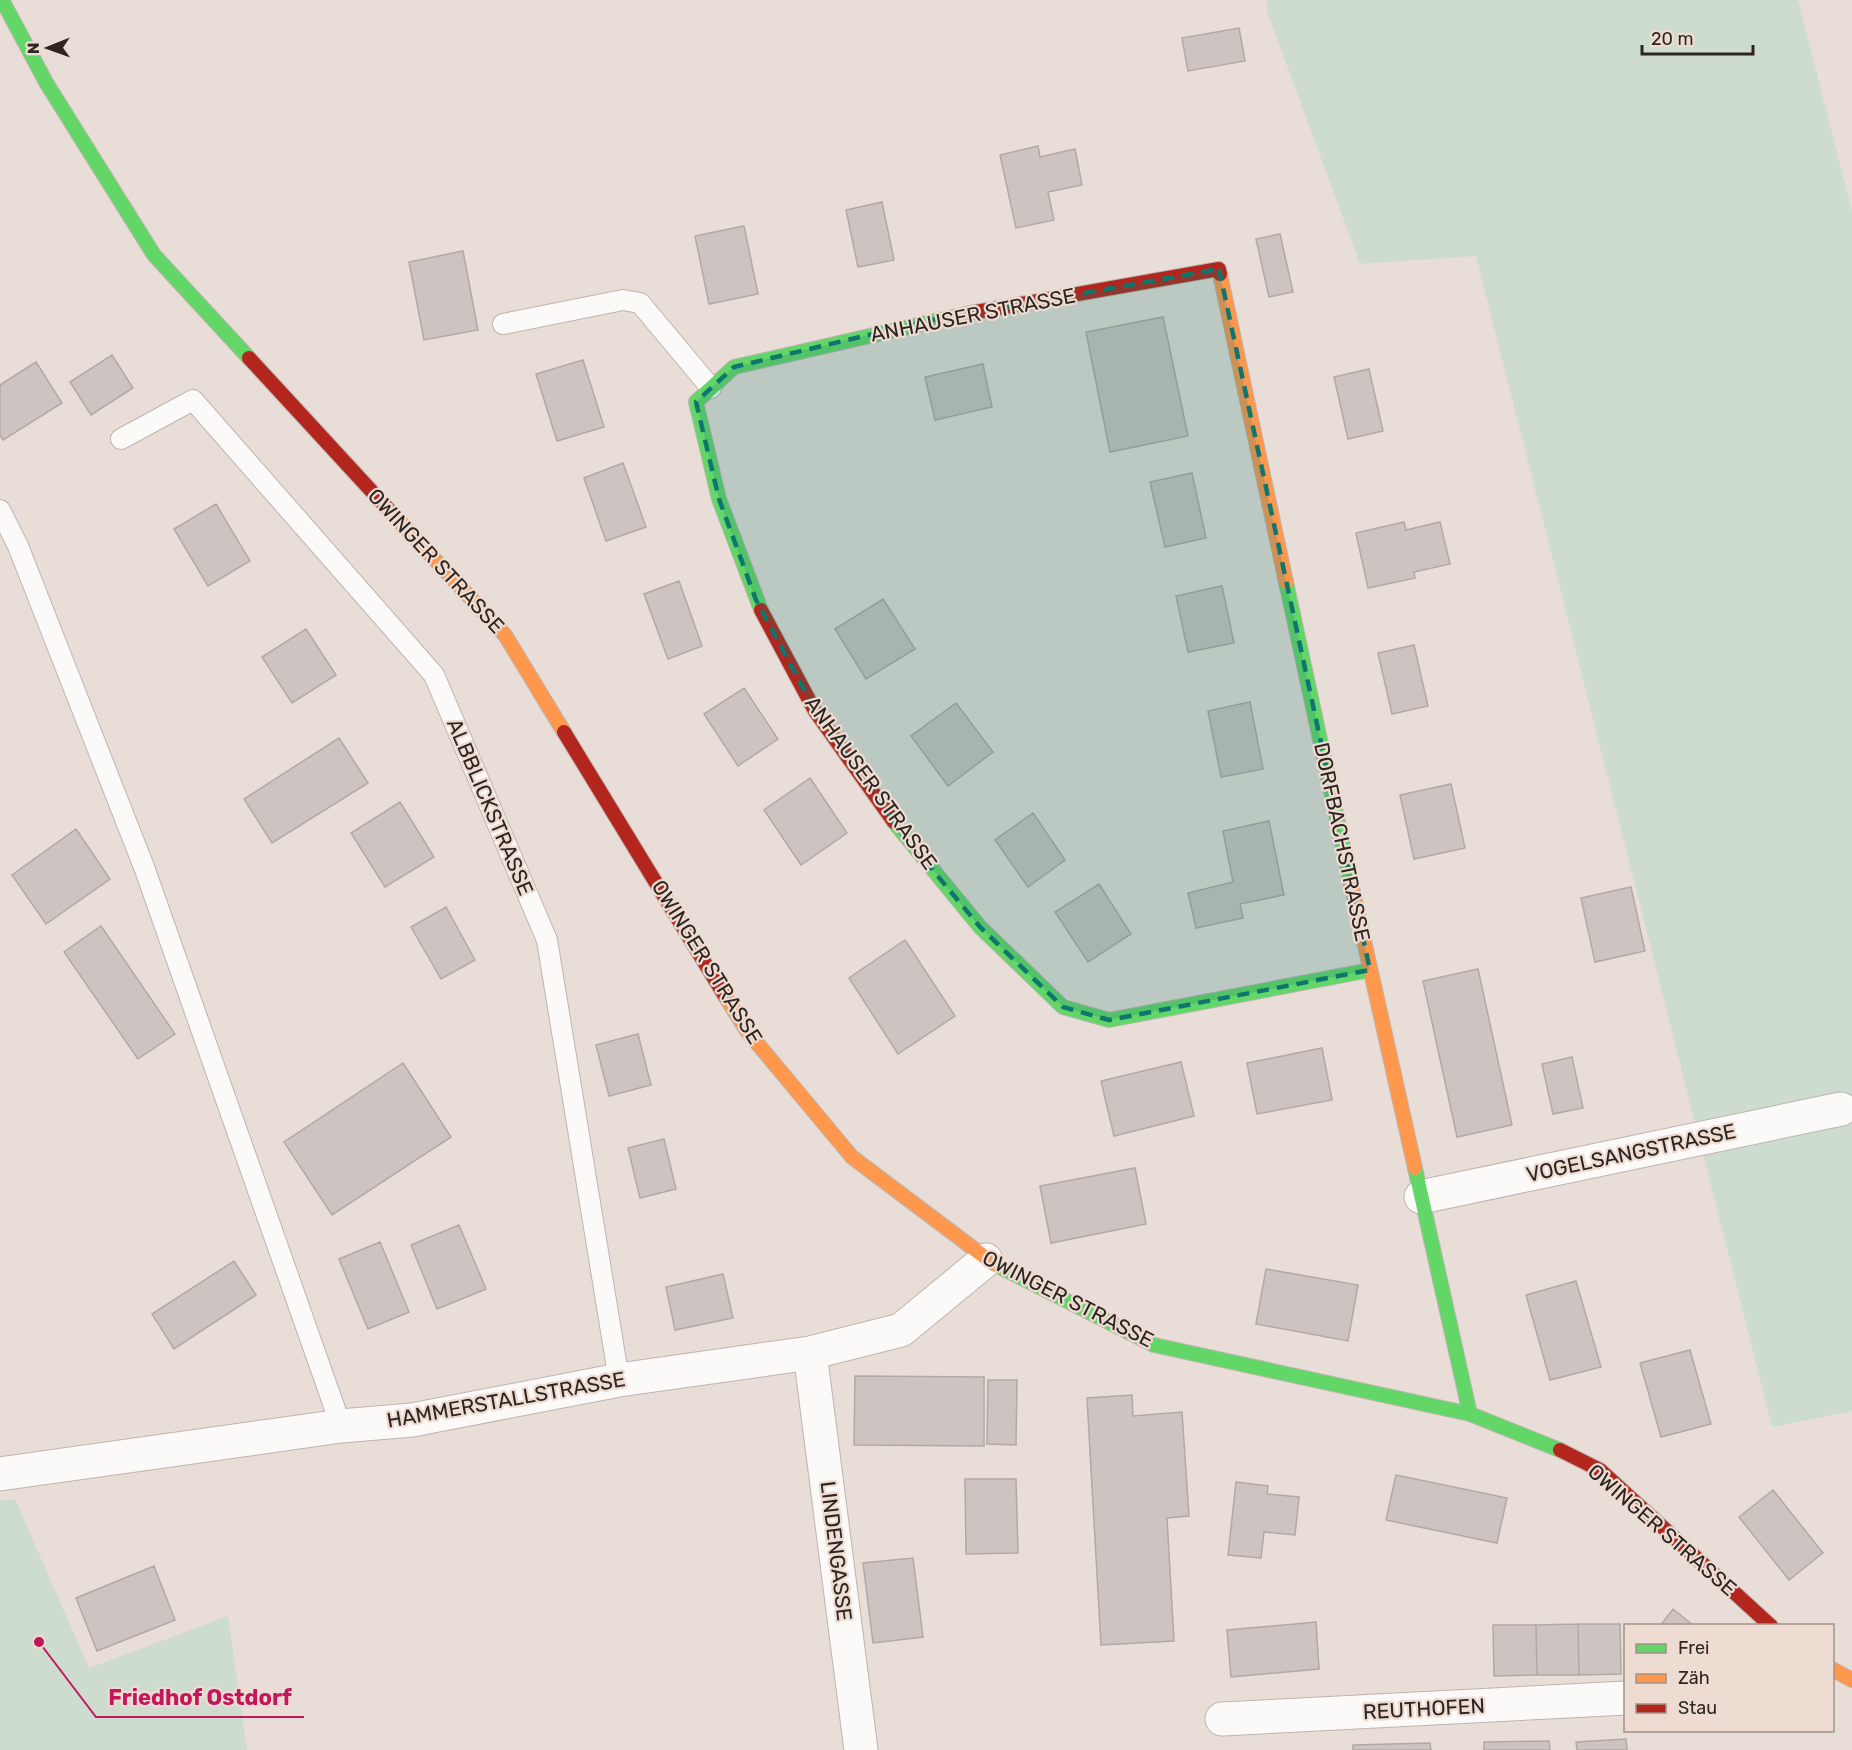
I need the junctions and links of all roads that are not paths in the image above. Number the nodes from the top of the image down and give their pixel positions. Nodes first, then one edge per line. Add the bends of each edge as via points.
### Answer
1 (2, 0) edge
2 (1219, 269) joint
3 (503, 324) dead end
4 (711, 388) junction
5 (121, 439) dead end
6 (0, 510) edge
7 (1370, 970) junction
8 (1841, 1109) dead end
9 (1421, 1197) junction
10 (986, 1260) junction
11 (810, 1353) junction
12 (619, 1380) junction
13 (1470, 1414) junction
14 (341, 1426) junction
15 (0, 1474) edge
16 (1769, 1624) edge
17 (1834, 1670) edge
18 (1852, 1680) edge
19 (1624, 1698) edge
20 (1222, 1719) dead end
21 (861, 1750) edge

1 - 10 street, OWINGER STRASSE via 48,84 154,255 505,635 747,1031 852,1157
2 - 4 street, ANHAUSER STRASSE via 927,321 734,367
2 - 7 street, DORFBACHSTRASSE
3 - 4 lane via 623,300 640,303
4 - 7 street, ANHAUSER STRASSE via 696,402 719,499 756,600 815,711 898,828 980,927 1063,1007 1109,1020
5 - 12 lane, ALBBLICKSTRASSE via 193,400 434,675 547,940
6 - 14 lane via 18,546 144,867
7 - 9 street, DORFBACHSTRASSE
8 - 9 street, VOGELSANGSTRASSE
9 - 13 street, DORFBACHSTRASSE
10 - 11 street, HAMMERSTALLSTRASSE via 901,1330
10 - 13 street, OWINGER STRASSE via 1154,1345
11 - 12 street, HAMMERSTALLSTRASSE
11 - 21 street, LINDENGASSE
12 - 14 street, HAMMERSTALLSTRASSE via 412,1420
13 - 16 street, OWINGER STRASSE via 1543,1441 1600,1470
14 - 15 street, HAMMERSTALLSTRASSE
17 - 18 street
19 - 20 street, REUTHOFEN

